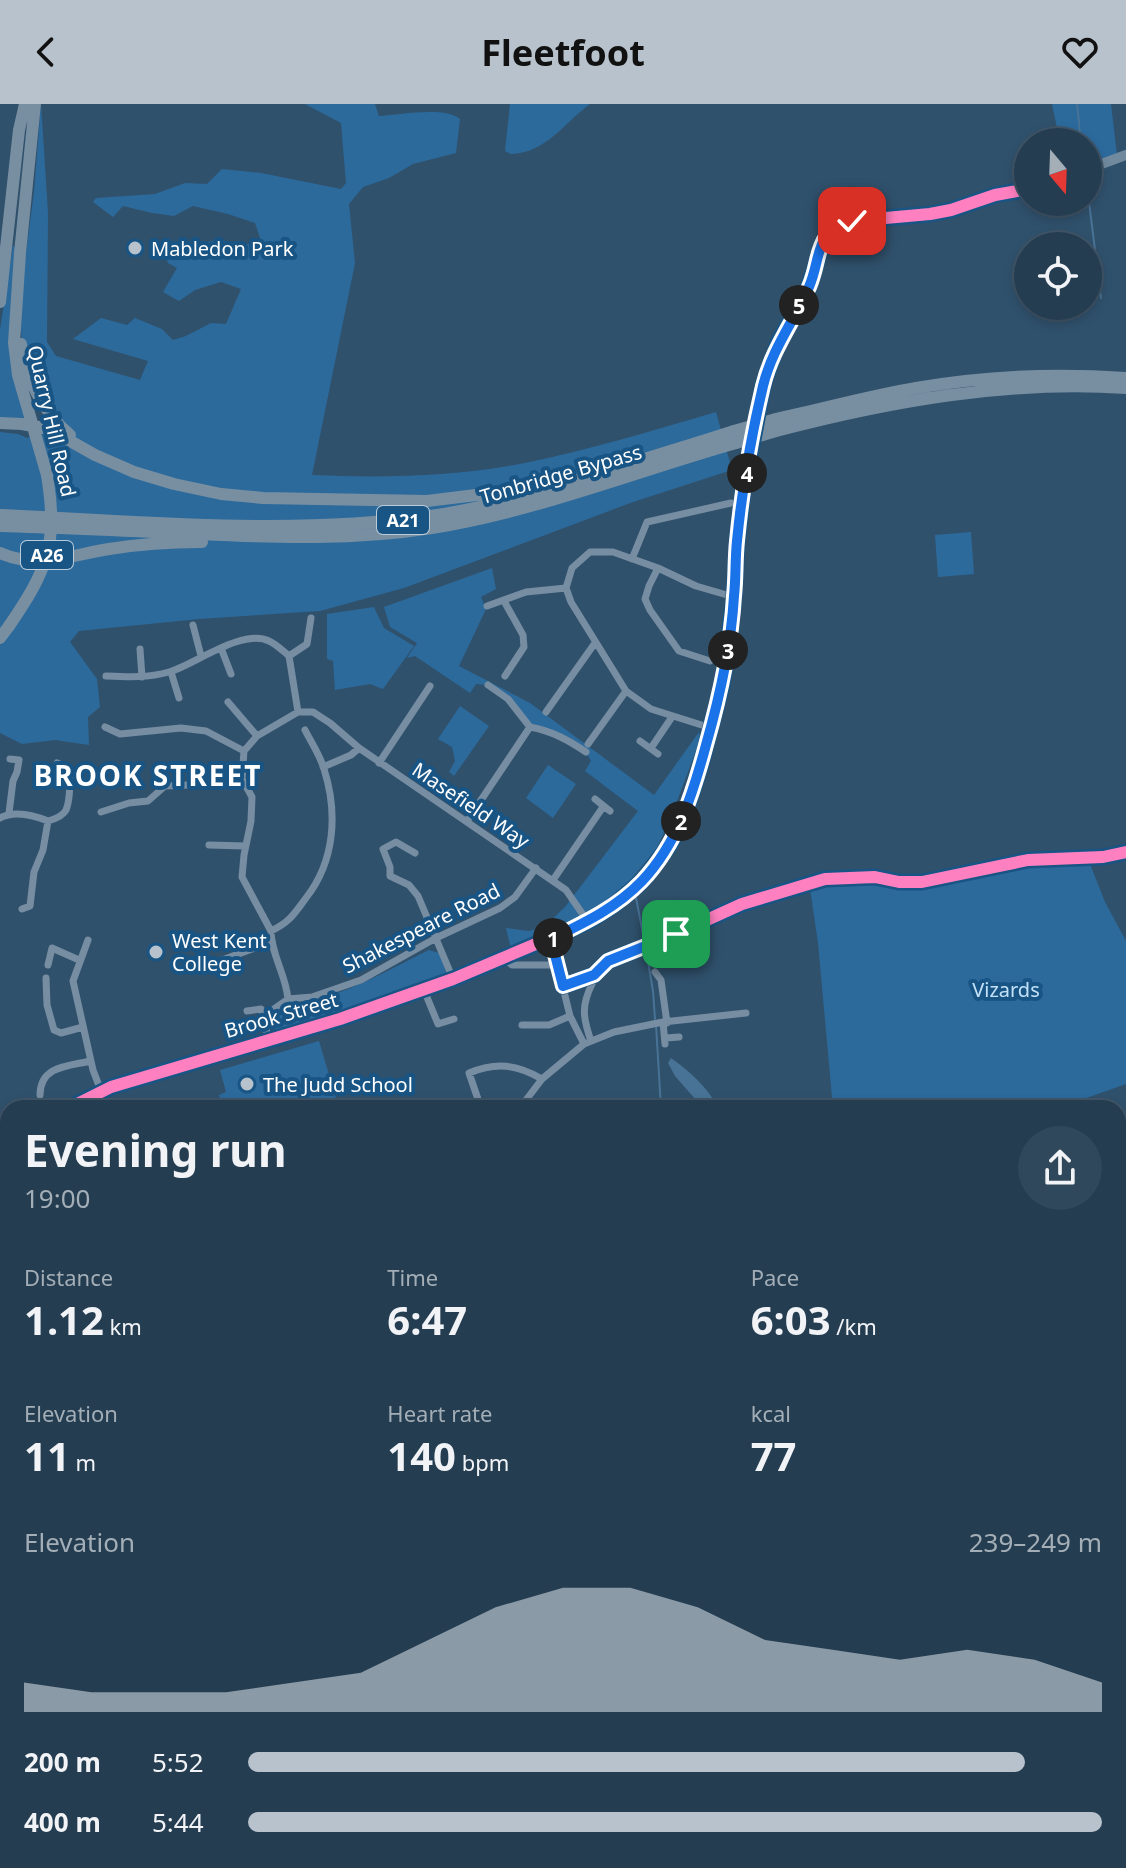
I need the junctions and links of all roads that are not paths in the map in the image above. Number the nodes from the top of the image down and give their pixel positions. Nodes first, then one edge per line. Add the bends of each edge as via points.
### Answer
1 (25, 104) edge
2 (35, 104) edge
3 (1126, 155) edge
4 (1102, 164) edge
5 (1014, 192) edge
6 (0, 302) edge
7 (16, 305) junction
8 (1126, 378) edge
9 (1126, 388) edge
10 (0, 424) edge
11 (776, 425) junction
12 (33, 426) junction
13 (735, 437) junction
14 (37, 442) junction
15 (85, 449) junction
16 (613, 468) junction
17 (731, 503) dead end
18 (0, 515) edge
19 (0, 526) edge
20 (277, 537) junction
21 (0, 553) edge
22 (632, 559) junction
23 (658, 568) junction
24 (566, 588) junction
25 (734, 597) junction
26 (504, 601) junction
27 (487, 606) dead end
28 (311, 618) dead end
29 (193, 625) dead end
30 (0, 638) edge
31 (595, 643) junction
32 (221, 648) junction
33 (140, 649) dead end
34 (708, 649) dead end
35 (201, 656) junction
36 (289, 656) junction
37 (171, 672) junction
38 (231, 674) dead end
39 (106, 676) dead end
40 (505, 676) dead end
41 (142, 677) junction
42 (488, 685) dead end
43 (430, 686) dead end
44 (626, 691) junction
45 (179, 698) dead end
46 (228, 702) dead end
47 (298, 712) junction
48 (546, 712) dead end
49 (672, 717) junction
50 (105, 727) dead end
51 (530, 727) junction
52 (711, 728) junction
53 (305, 730) dead end
54 (257, 736) junction
55 (640, 741) dead end
56 (359, 748) junction
57 (244, 751) junction
58 (10, 759) dead end
59 (57, 763) dead end
60 (379, 763) junction
61 (323, 767) junction
62 (242, 779) junction
63 (595, 799) dead end
64 (101, 812) dead end
65 (9, 813) junction
66 (0, 818) edge
67 (48, 821) junction
68 (467, 821) junction
69 (209, 845) dead end
70 (245, 846) junction
71 (1126, 852) edge
72 (415, 853) dead end
73 (536, 868) junction
74 (553, 880) junction
75 (29, 908) dead end
76 (588, 922) junction
77 (271, 931) junction
78 (436, 938) junction
79 (551, 939) junction
80 (88, 940) dead end
81 (271, 942) junction
82 (504, 959) junction
83 (79, 960) junction
84 (222, 960) dead end
85 (48, 965) dead end
86 (558, 965) junction
87 (655, 972) dead end
88 (672, 975) dead end
89 (46, 978) dead end
90 (453, 979) junction
91 (661, 980) junction
92 (592, 984) dead end
93 (563, 986) junction
94 (424, 990) junction
95 (288, 999) junction
96 (247, 1011) dead end
97 (746, 1013) dead end
98 (264, 1016) junction
99 (570, 1016) junction
100 (454, 1019) dead end
101 (665, 1022) junction
102 (522, 1025) dead end
103 (83, 1027) junction
104 (679, 1037) dead end
105 (268, 1039) junction
106 (588, 1042) junction
107 (91, 1061) junction
108 (469, 1073) junction
109 (460, 1077) dead end
110 (542, 1079) junction
111 (101, 1091) junction
112 (40, 1095) dead end
113 (84, 1100) edge
114 (478, 1100) edge
115 (526, 1100) edge

1 - 6 highway
2 - 7 highway, Quarry Hill Road / A26
3 - 4 street
5 - 25 street, Brook Street via 930,214 852,221 827,235 764,382 743,492
7 - 12 highway, Quarry Hill Road / A26 via 14,359
7 - 15 highway via 23,358 34,388 64,431
8 - 11 highway, Tonbridge Bypass / A21 via 1052,376 914,388
9 - 11 highway, Tonbridge Bypass / A21 via 1037,387 935,397
10 - 12 highway
10 - 14 highway via 21,429
11 - 13 highway, Tonbridge Bypass / A21, bridge
12 - 14 highway, Quarry Hill Road / A26
12 - 15 highway
13 - 16 highway, Tonbridge Bypass / A21
13 - 20 highway, Tonbridge Bypass / A21 via 475,520 399,533
14 - 30 highway, Quarry Hill Road / A26, bridge via 52,519 49,550 38,581
15 - 16 highway via 174,484 263,498 427,501 510,492
16 - 18 highway, Tonbridge Bypass / A21 via 469,509 349,525
17 - 22 street via 647,522
19 - 20 highway, Tonbridge Bypass / A21
20 - 21 highway via 162,542 35,562
22 - 23 street
22 - 24 street via 590,552 572,568
23 - 25 street
23 - 34 street via 645,599 650,610 679,651 707,660
24 - 26 street via 526,592
24 - 31 street
25 - 52 street, Brook Street
26 - 27 street
26 - 40 street via 524,647
28 - 36 street via 307,644
29 - 35 street
31 - 44 street
31 - 48 street
32 - 35 street
32 - 36 street via 246,639 267,639
32 - 38 street
33 - 41 street
35 - 37 street
36 - 47 street
37 - 41 street
37 - 45 street
39 - 41 street
42 - 51 street via 508,699
43 - 60 street
44 - 49 street
44 - 51 street via 587,748
46 - 54 street
47 - 54 street
47 - 56 street, Masefield Way via 313,712
49 - 52 street
49 - 55 street via 654,751
50 - 57 street via 120,734 206,731
51 - 68 street
52 - 76 street, Brook Street via 671,843 643,880
53 - 61 street
54 - 57 street
56 - 60 street, Masefield Way
56 - 61 street
57 - 62 street
58 - 65 street via 19,760
59 - 67 street via 71,773 66,809
60 - 68 street, Masefield Way
61 - 77 street via 333,825 327,859 296,912
62 - 64 street via 165,786 148,801
62 - 70 street via 252,797
63 - 74 street via 607,809
65 - 66 street
65 - 67 street
67 - 75 street
68 - 73 street, Masefield Way
69 - 70 street
70 - 77 street via 242,877
71 - 93 street via 1028,860 922,882 825,879 742,904
72 - 78 street via 396,842 379,849 390,876 418,896
73 - 74 street, Masefield Way
73 - 78 street, Shakespeare Road via 500,908
74 - 76 street, Masefield Way
76 - 79 street, Brook Street
77 - 81 street
78 - 90 street
78 - 95 street, Shakespeare Road via 361,980 312,997
79 - 82 street, Brook Street
79 - 86 street
80 - 83 street
81 - 84 street
81 - 95 street
82 - 86 street via 512,965
82 - 90 street, Brook Street
83 - 85 street via 52,948
83 - 103 street via 73,981
86 - 93 street
87 - 91 street
88 - 91 street
89 - 103 street via 54,1030
90 - 94 street, Brook Street
91 - 101 street
92 - 106 street via 584,1006
93 - 99 street
94 - 100 street via 438,1024
94 - 105 street, Brook Street
95 - 98 street, Shakespeare Road
96 - 98 street via 261,1009
97 - 101 street
98 - 105 street
99 - 102 street via 549,1025
99 - 106 street
101 - 104 street via 666,1041
101 - 106 street
103 - 107 street
105 - 111 street, Brook Street
106 - 110 street
107 - 111 street
107 - 112 street via 49,1071 40,1083
108 - 109 street
108 - 110 street via 501,1065
108 - 114 street
110 - 115 street
111 - 113 street, Brook Street

